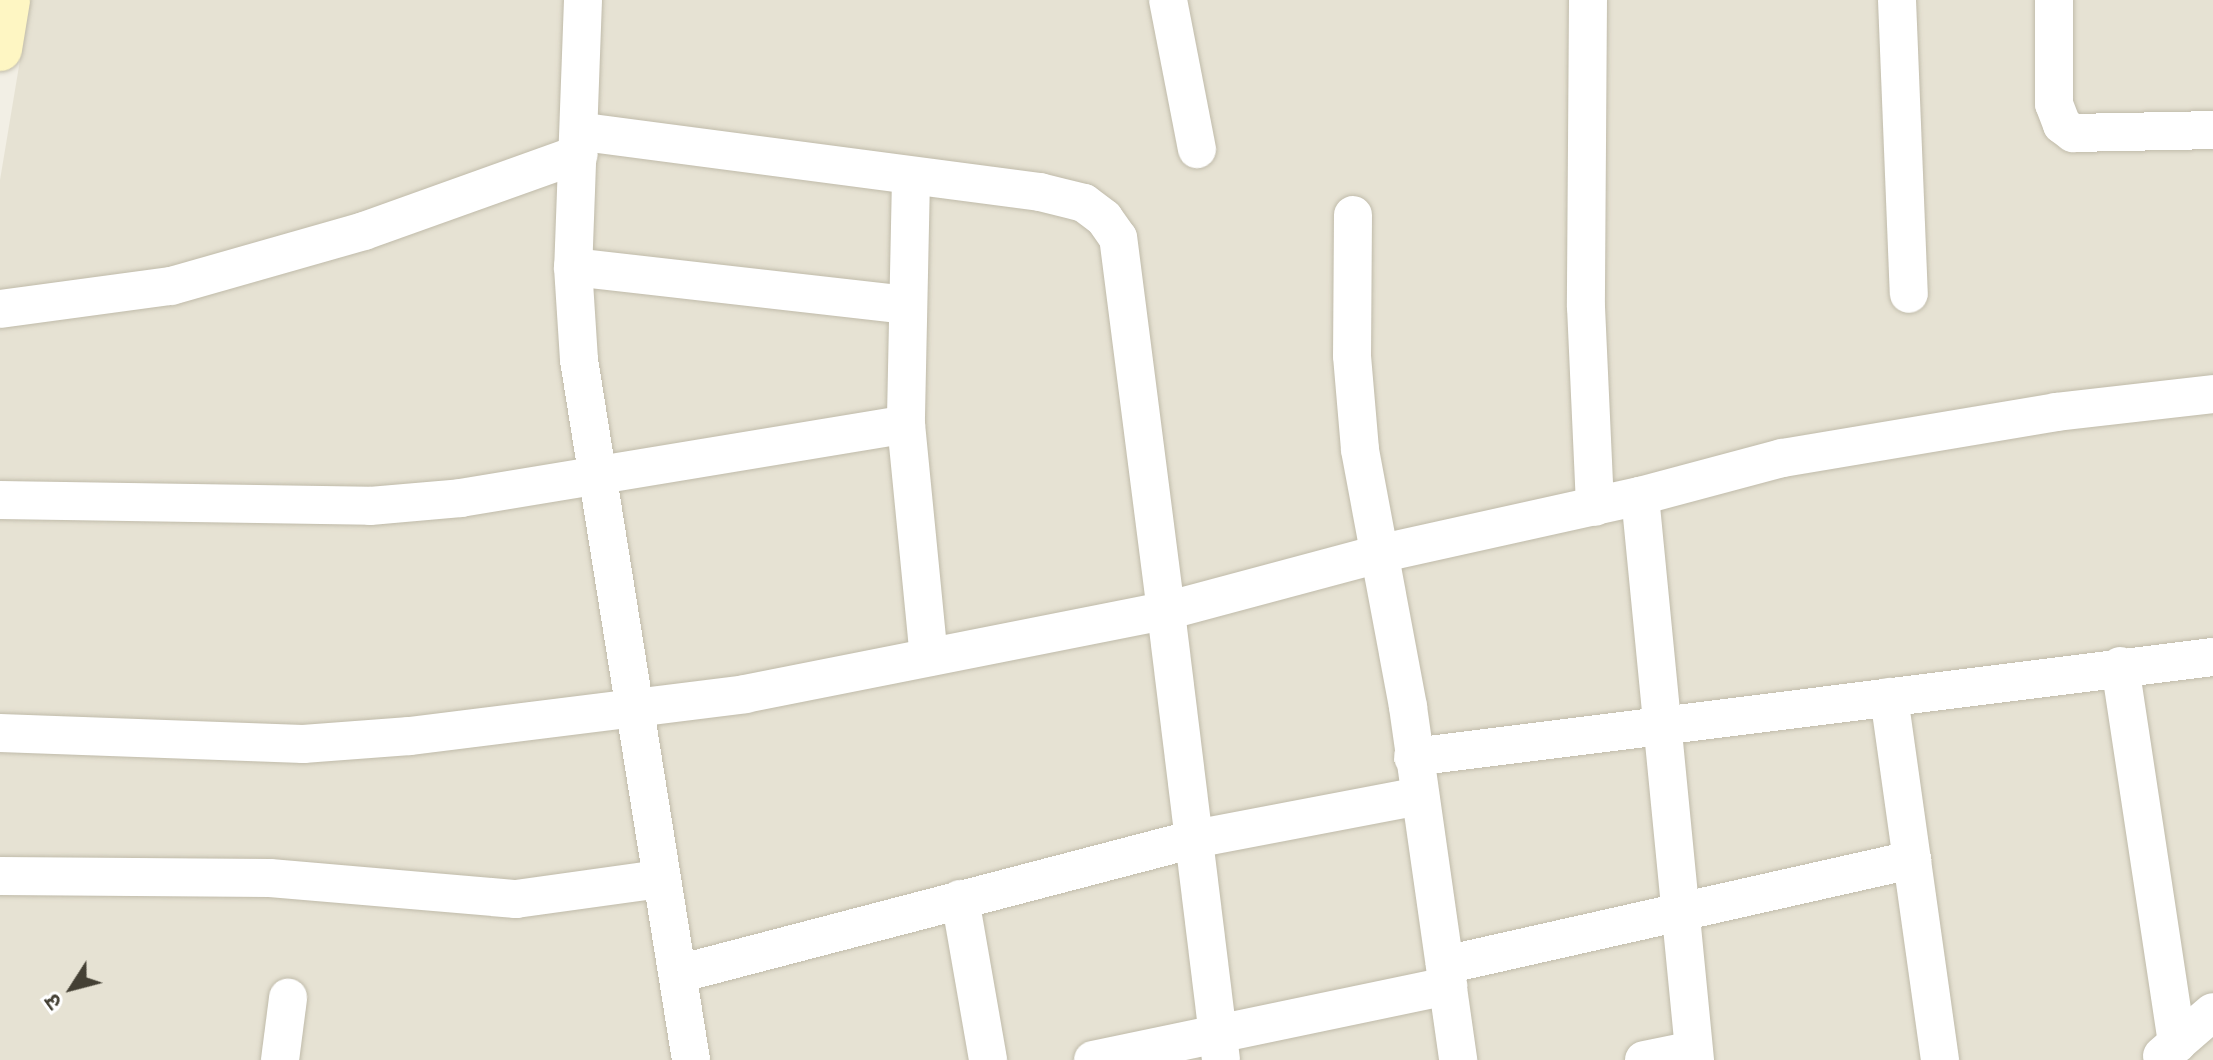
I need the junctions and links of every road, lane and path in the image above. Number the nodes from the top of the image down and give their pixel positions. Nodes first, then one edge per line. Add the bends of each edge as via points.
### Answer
1 (8, 0) edge
2 (583, 0) edge
3 (1168, 0) edge
4 (1588, 0) edge
5 (1897, 0) edge
6 (2054, 0) edge
7 (0, 49) edge
8 (2213, 130) edge
9 (579, 142) junction
10 (1197, 149) dead end
11 (911, 178) junction
12 (1353, 215) dead end
13 (573, 267) junction
14 (1909, 294) dead end
15 (905, 305) junction
16 (0, 309) edge
17 (2213, 394) edge
18 (906, 424) junction
19 (594, 473) junction
20 (1640, 496) junction
21 (0, 500) edge
22 (1595, 507) junction
23 (1378, 554) junction
24 (1166, 611) junction
25 (929, 657) junction
26 (2213, 657) edge
27 (2120, 666) junction
28 (1889, 697) junction
29 (638, 711) junction
30 (1663, 724) junction
31 (0, 733) edge
32 (1413, 757) junction
33 (1420, 796) junction
34 (1194, 839) junction
35 (1912, 860) junction
36 (0, 876) edge
37 (661, 879) junction
38 (960, 899) junction
39 (1677, 912) junction
40 (678, 974) junction
41 (1447, 976) junction
42 (288, 998) dead end
43 (2213, 1012) edge
44 (1219, 1045) edge
45 (2167, 1052) edge
46 (1694, 1055) edge
47 (280, 1060) edge
48 (691, 1060) edge
49 (988, 1060) edge
50 (1093, 1060) edge
51 (1458, 1060) edge
52 (1644, 1060) edge
53 (1940, 1060) edge

1 - 7 main road
2 - 9 street
3 - 10 street
4 - 22 street via 1586,307
5 - 14 street
6 - 8 street via 2054,104 2062,125 2073,133
9 - 11 street
9 - 13 street
9 - 16 street via 364,231 171,286
11 - 15 street
11 - 24 street via 1040,192 1084,203 1118,238
12 - 23 street via 1352,356 1360,450
13 - 15 street
13 - 19 street
15 - 18 street
17 - 20 street via 2056,412 1782,458
18 - 19 street
18 - 25 street
19 - 21 street via 461,498 370,506
19 - 29 street
20 - 22 street
20 - 30 street
22 - 23 street
23 - 24 street
23 - 32 street
24 - 25 street
24 - 34 street
25 - 29 street
26 - 27 street
27 - 28 street
27 - 45 street
28 - 30 street
28 - 35 street
29 - 31 street via 303,744
29 - 37 street
30 - 32 street
30 - 39 street
32 - 33 street
33 - 34 street
33 - 41 street
34 - 38 street
34 - 44 street
35 - 39 street
35 - 53 street
36 - 37 street via 270,878 516,899
37 - 40 street
38 - 40 street
38 - 49 street
39 - 41 street
39 - 46 street
40 - 48 street
41 - 44 street
41 - 51 street
42 - 47 street
43 - 45 street
44 - 50 street
46 - 52 street

